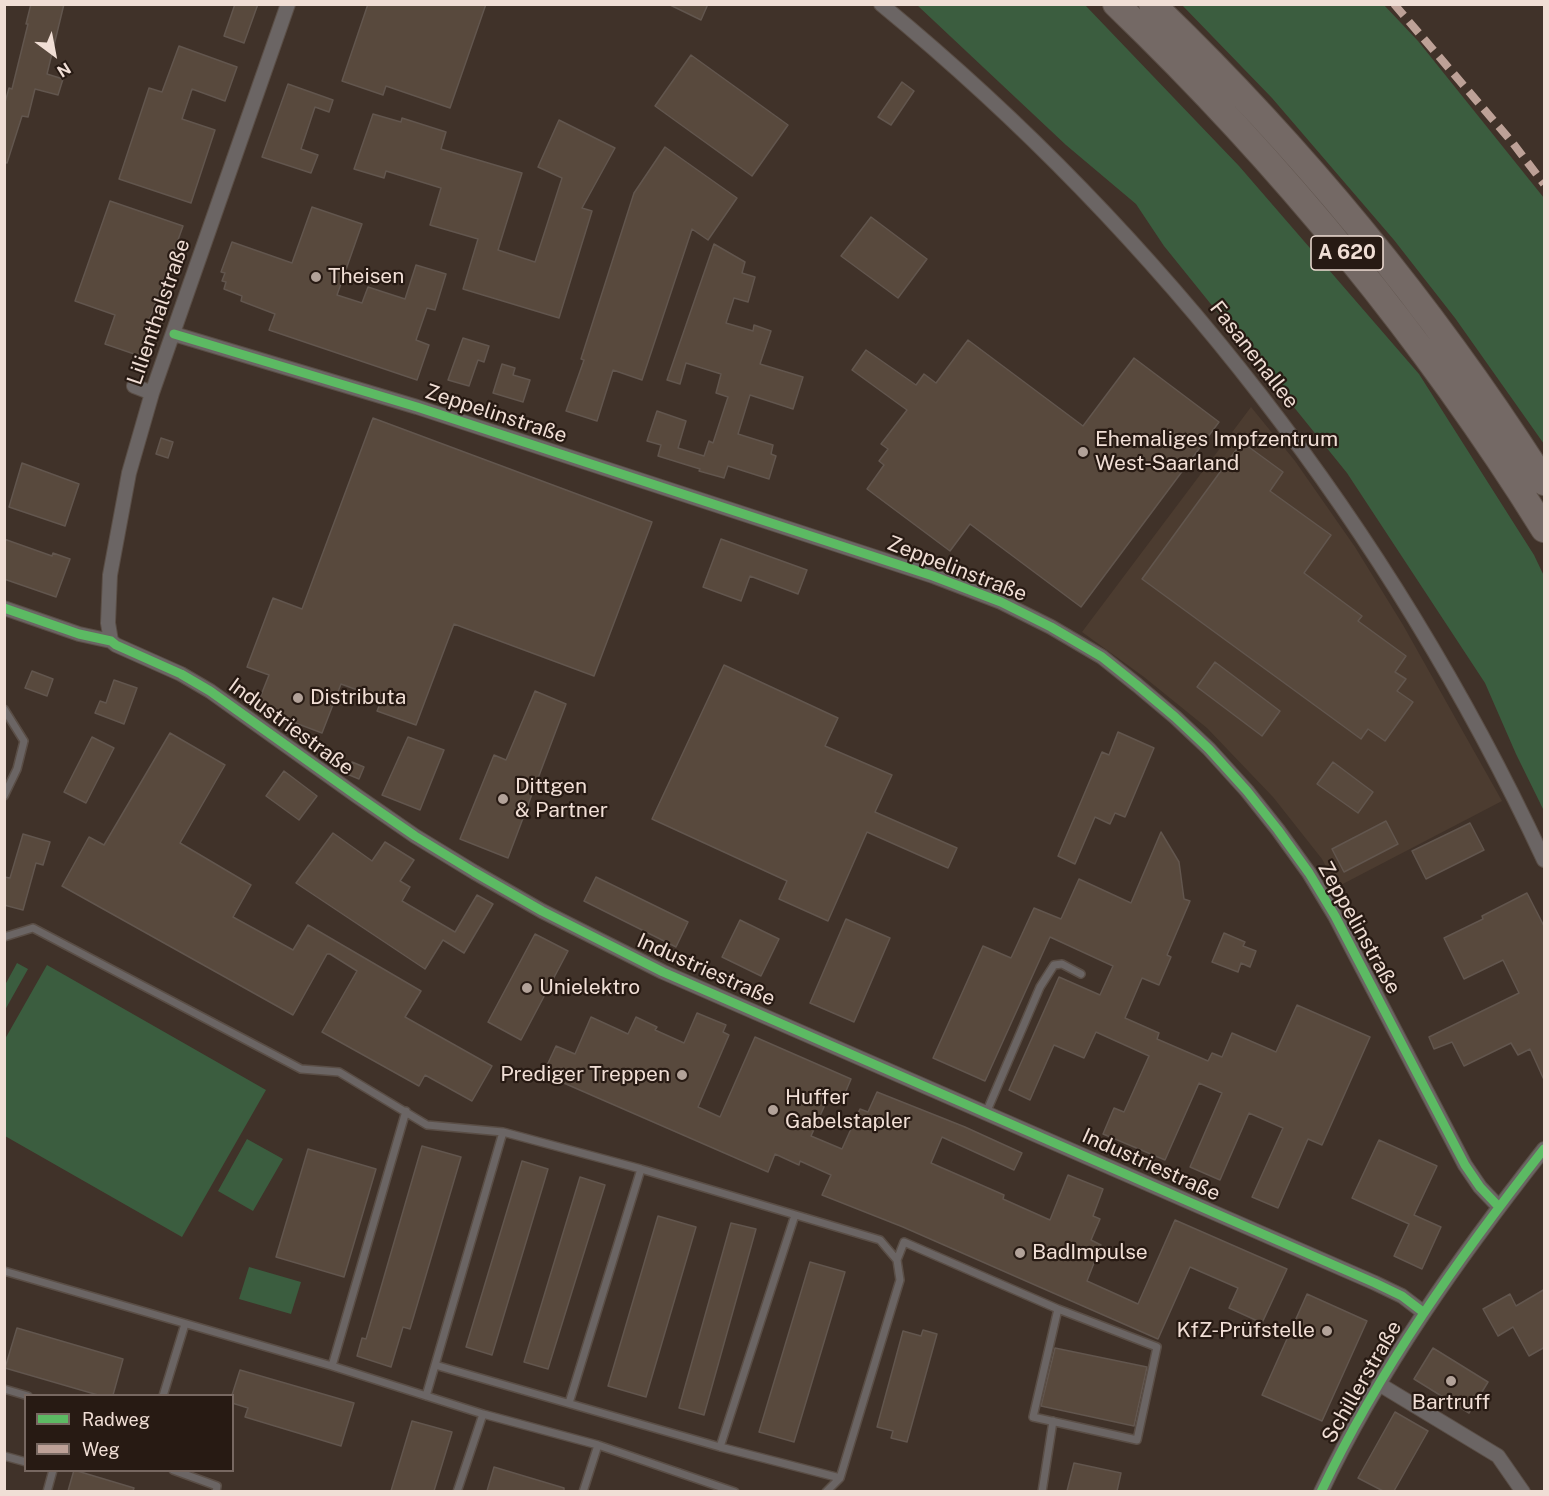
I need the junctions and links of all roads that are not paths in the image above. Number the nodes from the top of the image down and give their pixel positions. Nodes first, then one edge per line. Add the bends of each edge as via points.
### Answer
1 (288, 4) edge
2 (881, 4) edge
3 (1116, 4) edge
4 (1152, 4) edge
5 (174, 334) junction
6 (135, 386) dead end
7 (152, 393) junction
8 (1545, 482) edge
9 (1545, 529) edge
10 (4, 608) edge
11 (111, 642) junction
12 (4, 710) edge
13 (4, 796) edge
14 (1545, 860) edge
15 (4, 937) edge
16 (1081, 974) dead end
17 (406, 1111) junction
18 (986, 1113) junction
19 (503, 1132) junction
20 (1545, 1149) edge
21 (641, 1169) junction
22 (1499, 1207) junction
23 (795, 1215) junction
24 (897, 1260) junction
25 (4, 1271) edge
26 (1058, 1309) junction
27 (1424, 1312) junction
28 (185, 1324) junction
29 (435, 1365) junction
30 (332, 1366) junction
31 (1379, 1384) junction
32 (4, 1389) edge
33 (24, 1394) edge
34 (163, 1394) edge
35 (426, 1396) junction
36 (568, 1403) junction
37 (483, 1414) junction
38 (1053, 1421) junction
39 (598, 1445) junction
40 (720, 1447) junction
41 (4, 1456) edge
42 (24, 1461) edge
43 (52, 1472) edge
44 (179, 1472) edge
45 (840, 1478) junction
46 (47, 1491) edge
47 (216, 1491) edge
48 (457, 1491) edge
49 (583, 1491) edge
50 (735, 1491) edge
51 (826, 1491) edge
52 (1042, 1491) edge
53 (1321, 1491) edge
54 (1523, 1491) edge

1 - 5 street, Lilienthalstraße
2 - 14 street, Fasanenallee via 994,102 1058,164 1191,308 1246,376 1362,536 1481,734
3 - 9 highway, A 620 via 1257,148 1366,276 1444,379
4 - 8 highway, A 620 via 1278,134 1386,261 1464,364
5 - 7 street, Lilienthalstraße
5 - 22 street, Zeppelinstraße via 428,410 933,576 1001,602 1102,657 1209,750 1278,830 1335,916 1465,1165
6 - 7 street
7 - 11 street, Lilienthalstraße via 116,536 108,614
10 - 11 street, Industriestraße
11 - 18 street, Industriestraße via 210,691 415,836 542,911 663,972
12 - 13 lane via 24,741
15 - 17 lane via 33,928 301,1069 339,1072
16 - 18 lane via 1062,964 1054,965 1030,1008
17 - 19 lane via 427,1125
17 - 30 lane
18 - 27 street, Industriestraße via 1375,1283
19 - 21 lane
19 - 29 lane
20 - 22 street, Schillerstraße
21 - 23 lane
21 - 36 lane
22 - 27 street, Schillerstraße
23 - 24 lane via 880,1240
23 - 40 lane
24 - 26 lane via 904,1242
24 - 45 lane via 900,1280
25 - 28 lane
26 - 38 lane via 1033,1417
26 - 38 lane via 1157,1347 1137,1440
27 - 31 street, Schillerstraße
28 - 30 lane
28 - 34 lane
29 - 35 lane
29 - 36 lane
30 - 35 lane
31 - 53 street, Schillerstraße
31 - 54 street via 1498,1456
32 - 33 lane
35 - 37 lane
36 - 40 lane
37 - 39 lane
37 - 48 lane
38 - 52 lane
39 - 49 lane
39 - 50 lane
40 - 45 lane
41 - 42 lane
43 - 46 lane
44 - 47 lane via 218,1486
45 - 51 lane

